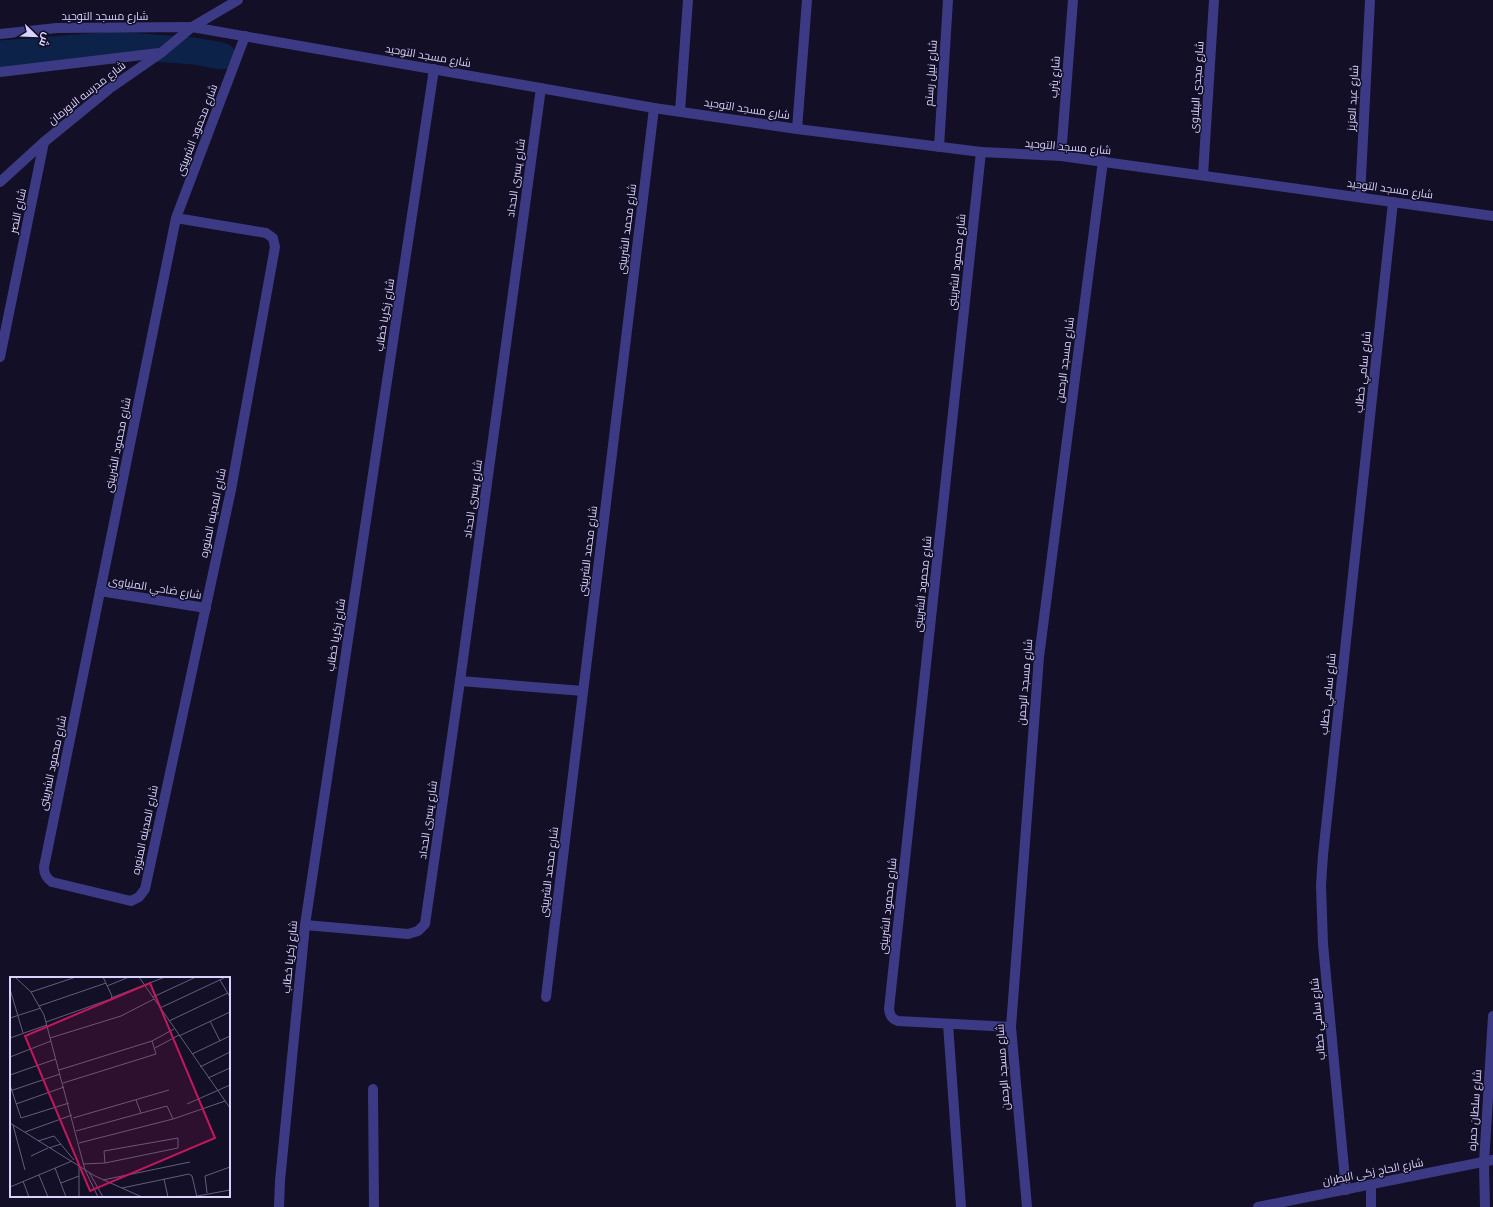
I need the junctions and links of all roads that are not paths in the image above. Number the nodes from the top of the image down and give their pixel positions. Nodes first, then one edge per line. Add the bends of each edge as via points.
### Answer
1 (238, 0) edge
2 (688, 0) edge
3 (807, 0) edge
4 (948, 0) edge
5 (1073, 0) edge
6 (1214, 0) edge
7 (1370, 0) edge
8 (192, 27) junction
9 (0, 34) edge
10 (245, 36) junction
11 (160, 52) junction
12 (434, 69) junction
13 (0, 72) edge
14 (540, 88) junction
15 (654, 108) junction
16 (680, 111) junction
17 (797, 129) junction
18 (44, 142) junction
19 (939, 147) junction
20 (981, 152) junction
21 (1061, 156) junction
22 (1103, 161) junction
23 (1203, 175) junction
24 (0, 182) edge
25 (1360, 197) junction
26 (1393, 202) junction
27 (1493, 216) edge
28 (176, 218) junction
29 (0, 357) edge
30 (100, 591) junction
31 (206, 608) junction
32 (460, 681) junction
33 (583, 691) junction
34 (145, 889) joint
35 (305, 925) junction
36 (546, 997) dead end
37 (1493, 1016) edge
38 (948, 1024) junction
39 (1011, 1026) junction
40 (373, 1089) dead end
41 (1488, 1162) edge
42 (1371, 1185) junction
43 (1346, 1190) junction
44 (279, 1207) edge
45 (374, 1207) edge
46 (961, 1207) edge
47 (1027, 1207) edge
48 (1258, 1207) edge
49 (1371, 1207) edge
50 (1485, 1207) edge

1 - 8 street, شارع مدرسه الاورمان
2 - 16 street
3 - 17 street
4 - 19 street, شارع نبيل رستم
5 - 21 street, شارع يثرب
6 - 23 street, شارع مجدى الببلاوى
7 - 25 street, شارع عبد العزيز
8 - 9 street, شارع مسجد التوحيد via 57,28
8 - 10 street, شارع مسجد التوحيد
8 - 11 street, شارع مدرسه الاورمان
10 - 12 street, شارع مسجد التوحيد
10 - 28 street, شارع محمود الشربينى
11 - 13 street
11 - 18 street, شارع مدرسه الاورمان via 109,88
12 - 14 street, شارع مسجد التوحيد
12 - 35 street, شارع زكريا خطاب
14 - 15 street, شارع مسجد التوحيد
14 - 32 street, شارع يسرى الحداد
15 - 16 street, شارع مسجد التوحيد
15 - 33 street, شارع محمد الشربينى
16 - 17 street, شارع مسجد التوحيد
17 - 19 street, شارع مسجد التوحيد
18 - 24 street, شارع مدرسه الاورمان
18 - 29 street, شارع النصر
19 - 20 street, شارع مسجد التوحيد
20 - 21 street, شارع مسجد التوحيد
20 - 38 street, شارع محمود الشربينى via 890,1001 890,1015 898,1021
21 - 22 street, شارع مسجد التوحيد
22 - 23 street, شارع مسجد التوحيد
22 - 39 street, شارع مسجد الرحمن via 1039,657
23 - 25 street, شارع مسجد التوحيد
25 - 26 street, شارع مسجد التوحيد
26 - 27 street, شارع مسجد التوحيد
26 - 43 street, شارع سامي خطاب via 1321,892 1323,944
28 - 30 street, شارع محمود الشربينى
28 - 31 street, شارع المدينه المنوره via 266,233 273,238 275,247 231,490
30 - 31 street, شارع ضاحي المنياوى
30 - 34 street, شارع محمود الشربينى via 44,873 52,882 122,900 131,901 140,897
31 - 34 street, شارع المدينه المنوره
32 - 33 street
32 - 35 street, شارع يسرى الحداد via 425,924 418,931 408,934
33 - 36 street, شارع محمد الشربينى
35 - 44 street, شارع زكريا خطاب
37 - 41 street, شارع سلطان حمزه
38 - 39 street
38 - 46 street
39 - 47 street, شارع مسجد الرحمن
40 - 45 street
41 - 42 street, شارع الحاج زكى البطران
41 - 50 street, شارع سلطان حمزه
42 - 43 street, شارع الحاج زكى البطران
42 - 49 street
43 - 48 street, شارع الحاج زكى البطران

